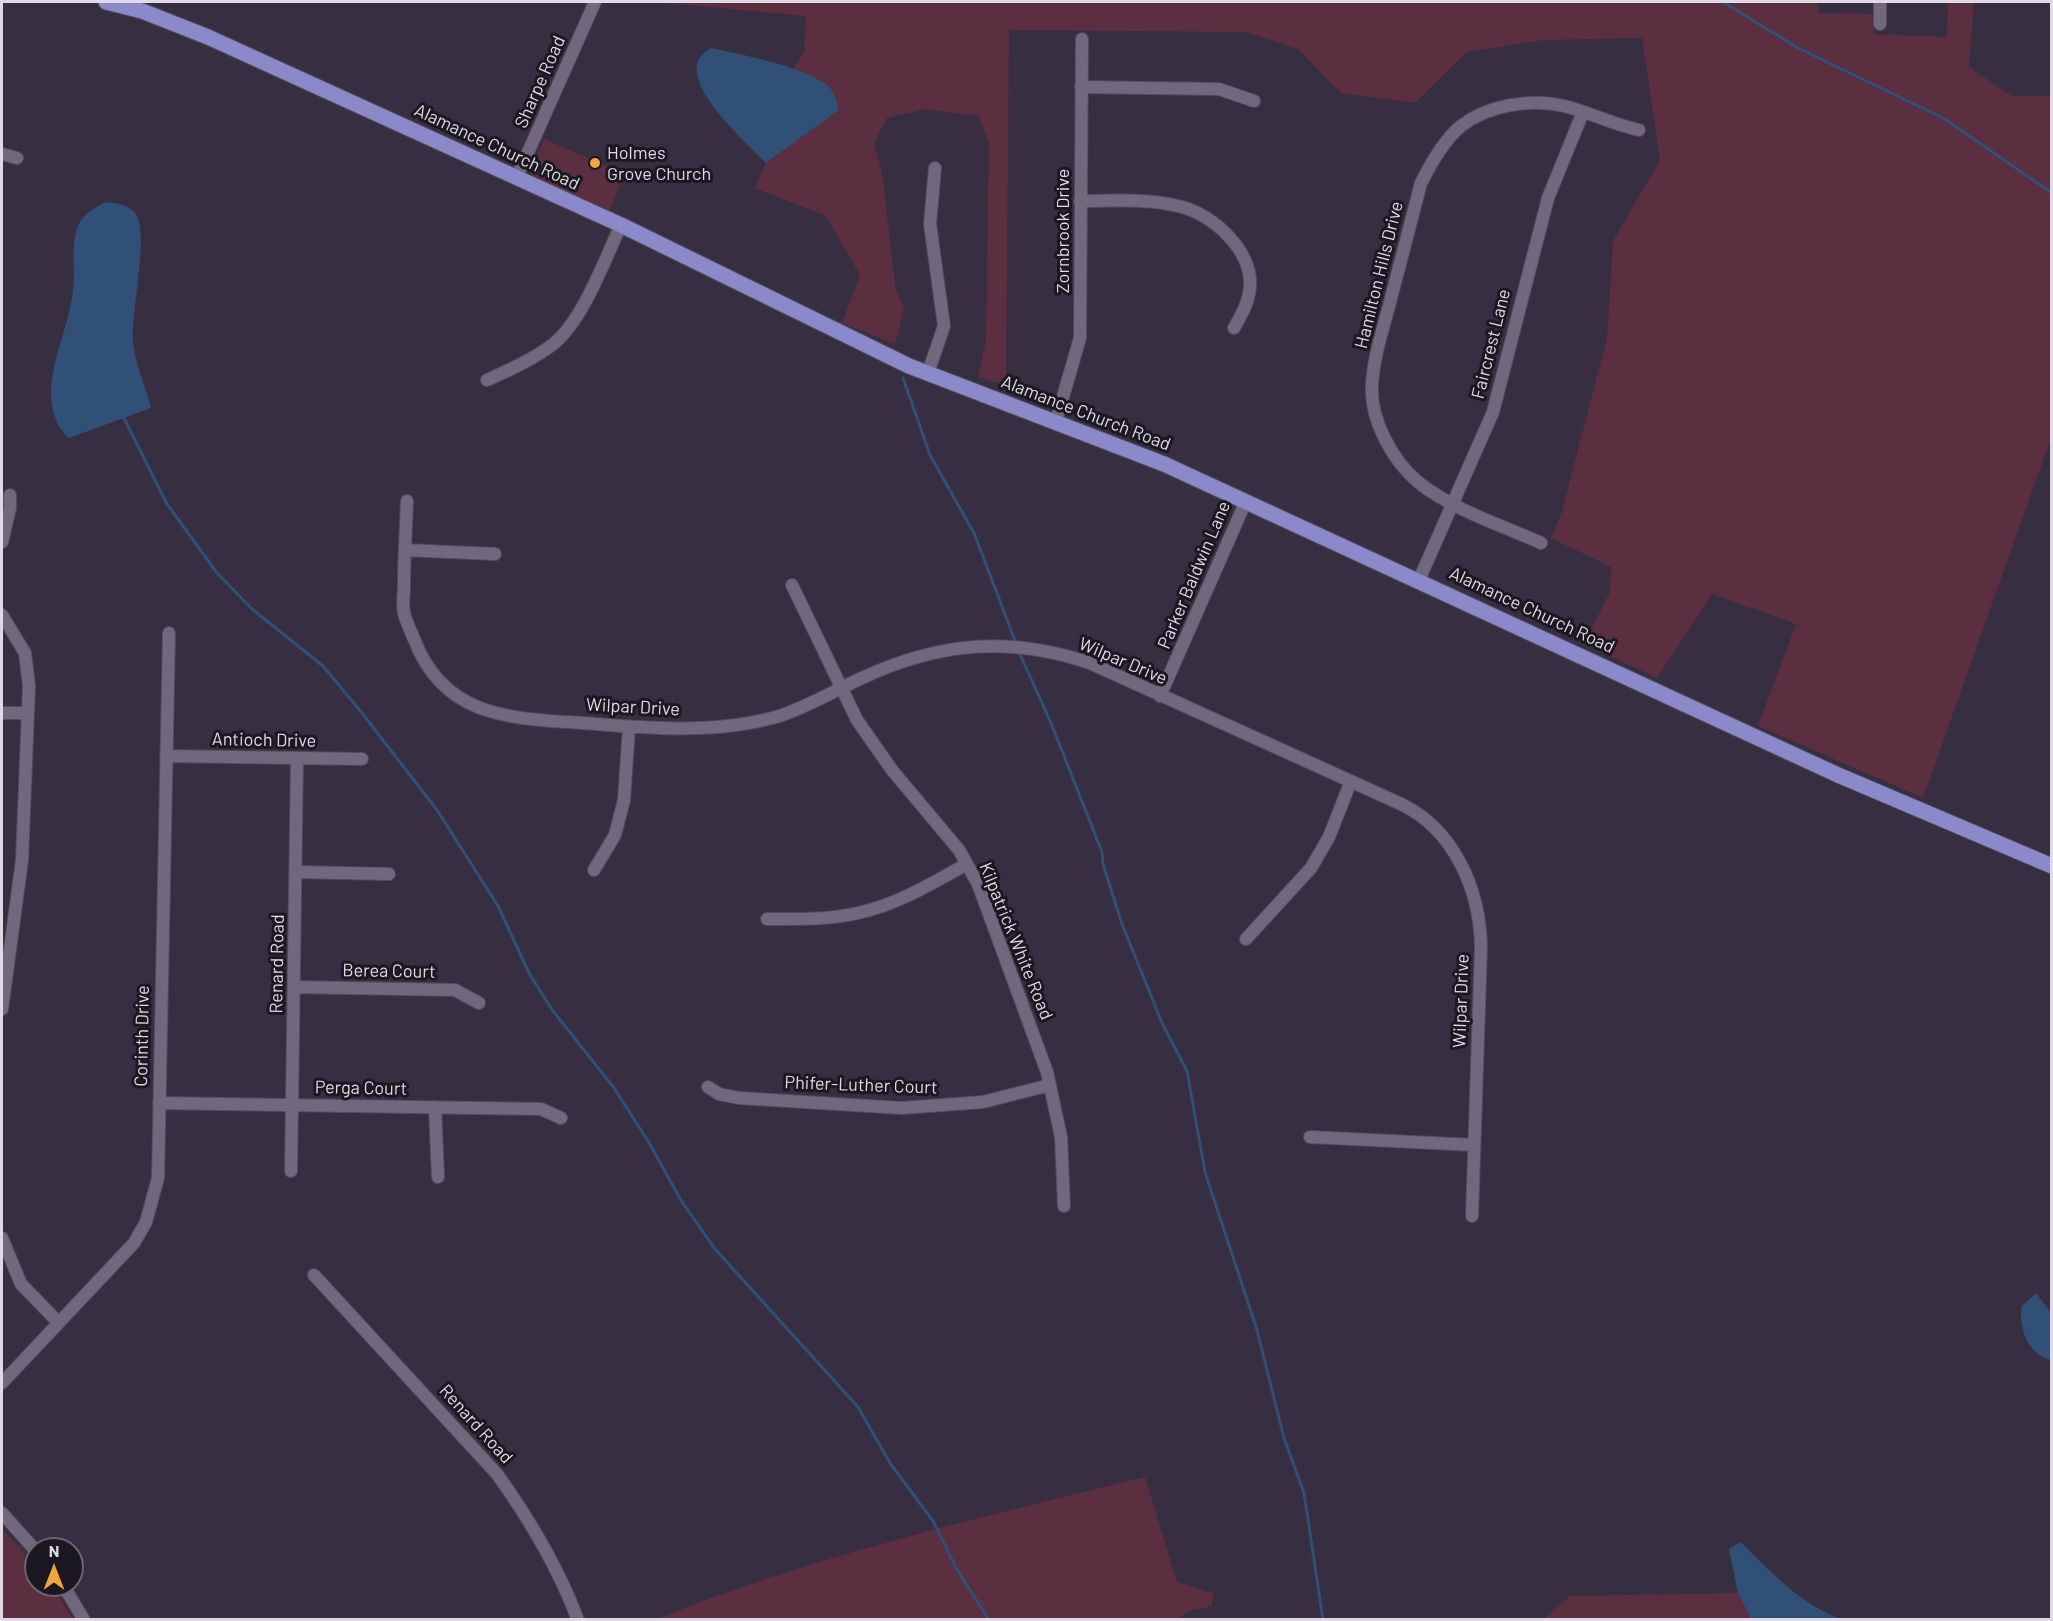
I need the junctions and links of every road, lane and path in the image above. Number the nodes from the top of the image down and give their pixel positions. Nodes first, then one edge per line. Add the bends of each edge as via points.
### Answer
1 (106, 2) edge
2 (595, 2) edge
3 (1880, 2) edge
4 (1880, 24) dead end
5 (1082, 39) dead end
6 (1081, 87) junction
7 (1254, 101) dead end
8 (1583, 112) junction
9 (1639, 130) dead end
10 (2, 154) edge
11 (17, 158) dead end
12 (935, 168) dead end
13 (517, 177) junction
14 (1080, 201) junction
15 (621, 225) junction
16 (1234, 328) dead end
17 (928, 374) junction
18 (487, 380) dead end
19 (1056, 421) junction
20 (10, 495) dead end
21 (407, 501) dead end
22 (1246, 501) junction
23 (1452, 502) junction
24 (2, 542) edge
25 (1541, 543) dead end
26 (405, 550) junction
27 (495, 554) dead end
28 (1419, 580) junction
29 (792, 585) dead end
30 (2, 615) edge
31 (169, 633) dead end
32 (842, 689) junction
33 (1160, 696) junction
34 (2, 713) edge
35 (27, 713) junction
36 (629, 727) junction
37 (166, 756) junction
38 (297, 758) junction
39 (362, 759) dead end
40 (1351, 781) junction
41 (967, 864) junction
42 (2052, 866) edge
43 (594, 870) dead end
44 (296, 873) junction
45 (389, 874) dead end
46 (766, 919) dead end
47 (1246, 939) dead end
48 (295, 987) junction
49 (479, 1003) dead end
50 (2, 1009) edge
51 (1050, 1085) junction
52 (708, 1087) dead end
53 (159, 1103) junction
54 (292, 1105) junction
55 (435, 1107) junction
56 (561, 1118) dead end
57 (1310, 1137) dead end
58 (1474, 1144) junction
59 (291, 1171) dead end
60 (438, 1177) dead end
61 (1064, 1206) dead end
62 (1472, 1216) dead end
63 (2, 1238) edge
64 (314, 1275) dead end
65 (57, 1322) junction
66 (2, 1383) edge
67 (2, 1513) edge
68 (24, 1538) edge
69 (70, 1597) edge
70 (84, 1620) edge
71 (578, 1620) edge

1 - 13 main road, Alamance Church Road via 142,11 208,37
2 - 13 street, Sharpe Road
3 - 4 street
5 - 6 street, Zornbrook Drive
6 - 7 street via 1219,89
6 - 14 street, Zornbrook Drive
8 - 9 street, Hamilton Hills Drive
8 - 23 street, Faircrest Lane via 1548,198 1493,412
8 - 23 street, Hamilton Hills Drive via 1540,103 1517,104 1484,113 1461,126 1421,183 1377,356 1373,402 1386,441 1400,462 1418,482
10 - 11 street
12 - 17 street via 930,224 944,326
13 - 15 main road, Alamance Church Road
14 - 16 street via 1138,201 1181,207 1218,227 1235,243 1247,264 1247,304
14 - 19 street, Zornbrook Drive via 1080,338
15 - 17 main road, Alamance Church Road
15 - 18 street via 568,330 530,360
17 - 19 main road, Alamance Church Road
19 - 22 main road, Alamance Church Road
20 - 24 street
21 - 26 street, Wilpar Drive
22 - 28 main road, Alamance Church Road
22 - 33 street, Parker Baldwin Lane
23 - 25 street, Hamilton Hills Drive
23 - 28 street, Faircrest Lane
26 - 27 street
26 - 36 street, Wilpar Drive via 404,613 421,658 445,688 475,708 511,717
28 - 42 main road, Alamance Church Road via 1838,775
29 - 32 street, Kilpatrick White Road
30 - 35 street via 25,653
31 - 37 street, Corinth Drive
32 - 33 street, Wilpar Drive via 932,652 999,645 1072,657
32 - 36 street, Wilpar Drive via 777,716 743,724 710,728
32 - 41 street, Kilpatrick White Road via 874,746
33 - 40 street, Wilpar Drive
34 - 35 street
35 - 50 street via 22,860
36 - 43 street via 624,800 615,835
37 - 38 street, Antioch Drive
37 - 53 street, Corinth Drive
38 - 39 street, Antioch Drive
38 - 44 street, Renard Road
40 - 47 street via 1329,837 1311,868
40 - 58 street, Wilpar Drive via 1406,807 1431,825 1455,854 1473,892 1481,947
41 - 46 street via 903,898 861,913 834,918
41 - 51 street, Kilpatrick White Road via 978,884
44 - 45 street
44 - 48 street, Renard Road
48 - 49 street, Berea Court via 455,990
48 - 54 street, Renard Road
51 - 52 street, Phifer-Luther Court via 983,1102 902,1108 739,1098
51 - 61 street, Kilpatrick White Road via 1061,1137
53 - 54 street, Perga Court
53 - 65 street, Corinth Drive via 158,1178 146,1222 134,1243
54 - 55 street, Perga Court
54 - 59 street, Renard Road
55 - 56 street, Perga Court via 541,1109
55 - 60 street
57 - 58 street
58 - 62 street, Wilpar Drive
63 - 65 street via 21,1284
64 - 71 street, Renard Road via 497,1474 551,1558
65 - 66 street, Corinth Drive
67 - 68 street
69 - 70 street

